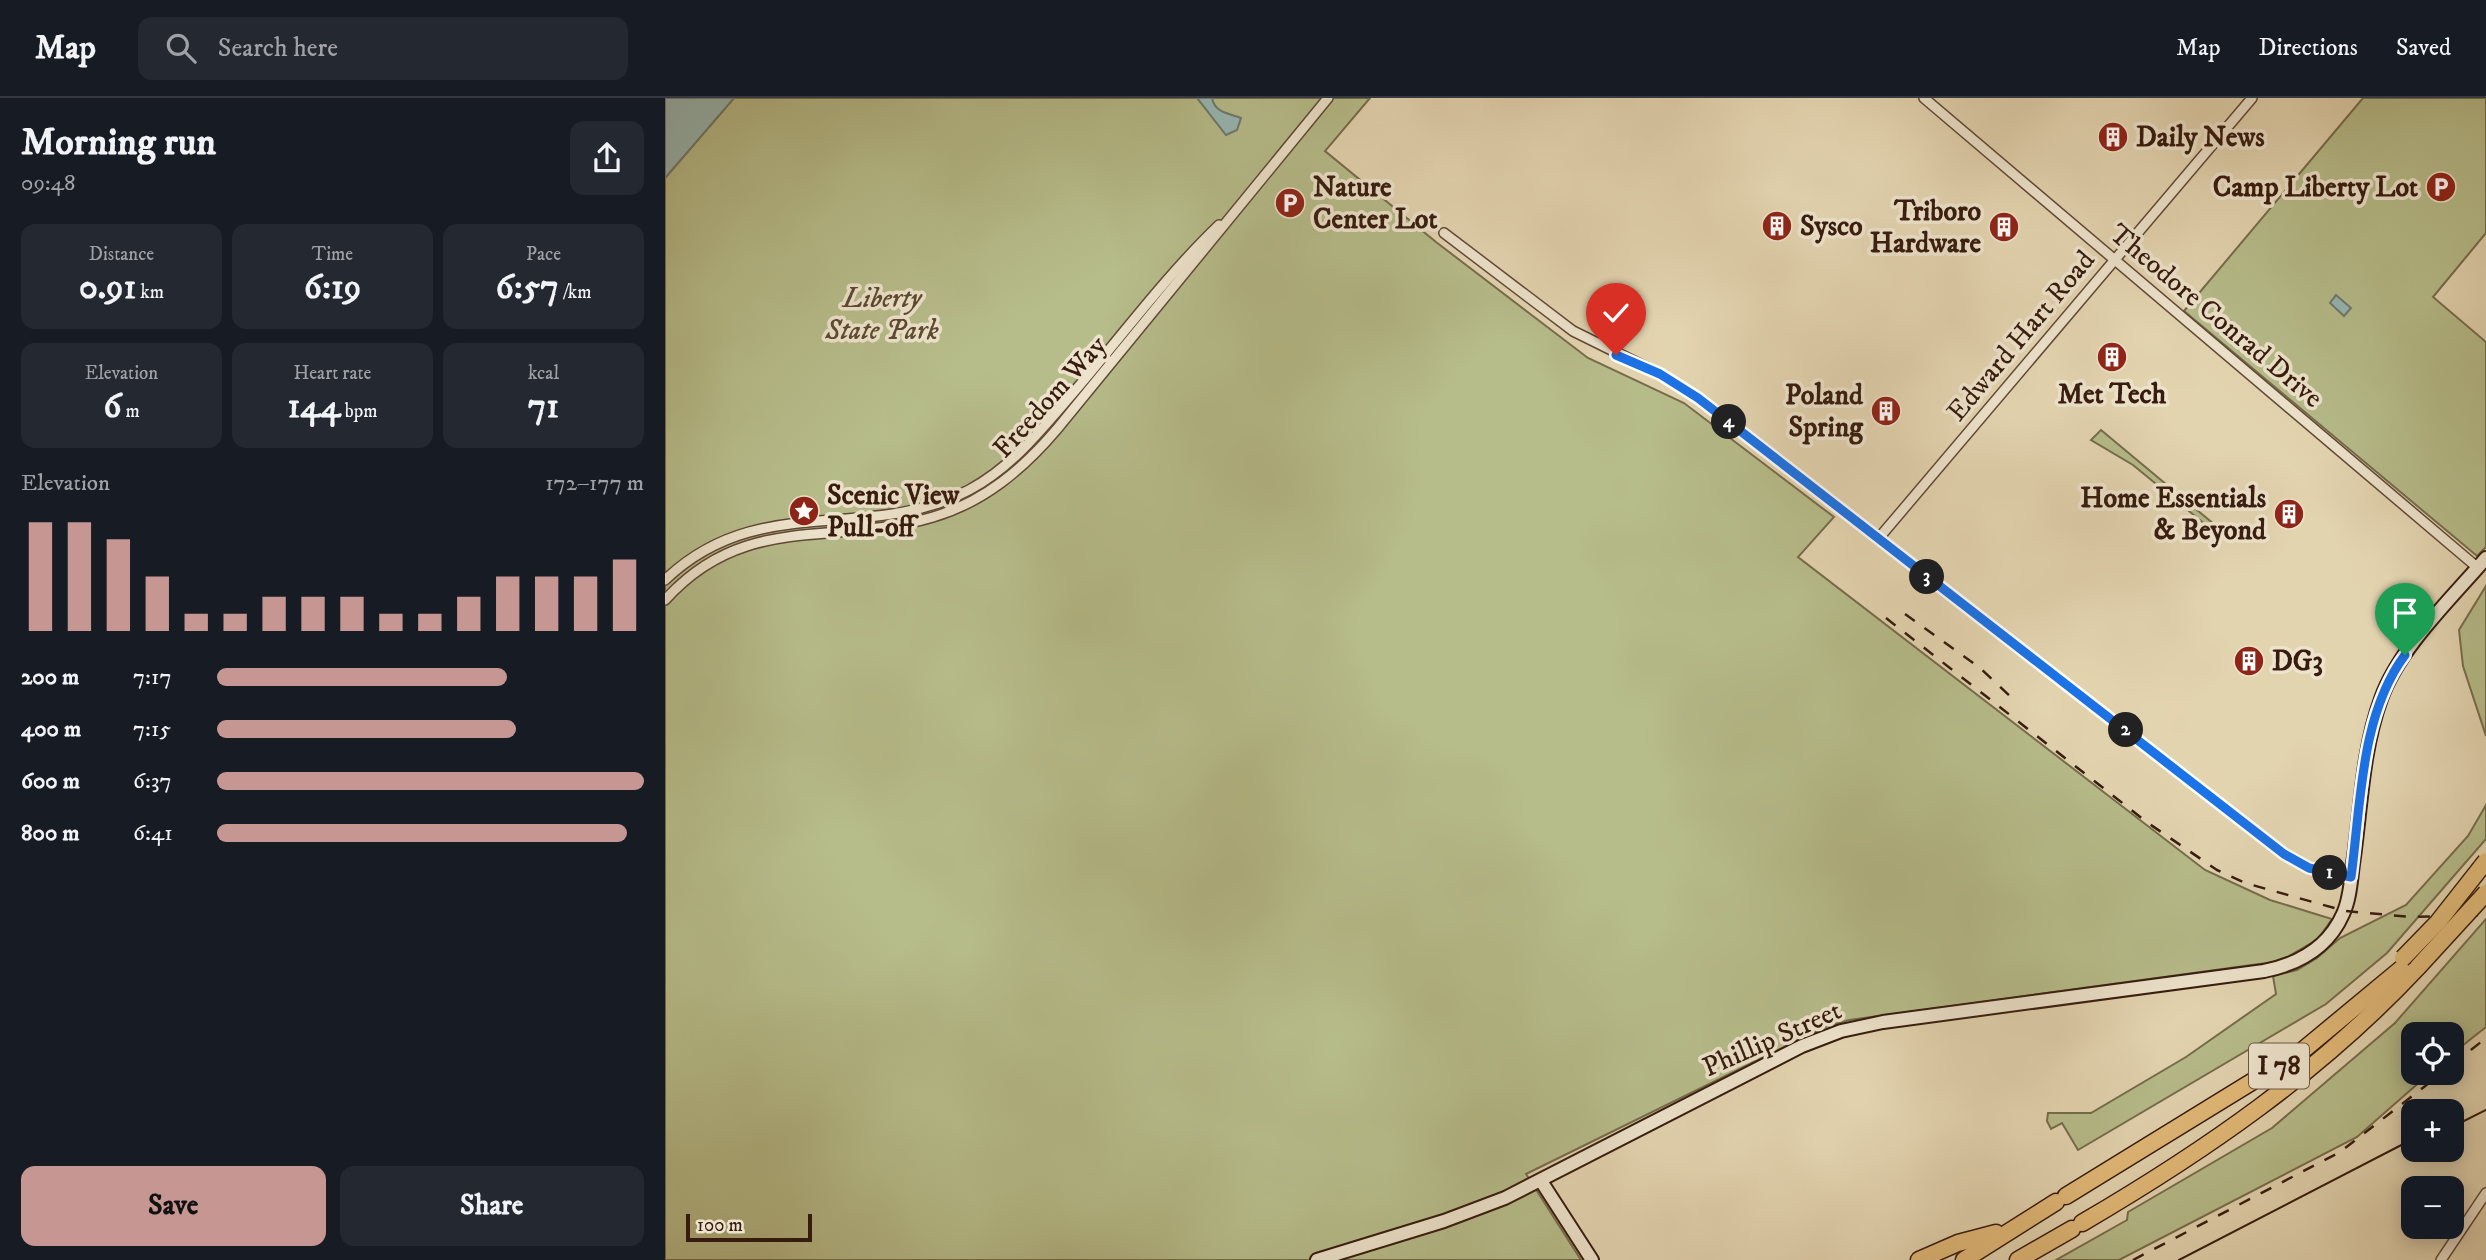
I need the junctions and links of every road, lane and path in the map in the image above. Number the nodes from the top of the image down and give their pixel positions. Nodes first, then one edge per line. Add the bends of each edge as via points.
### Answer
1 (1328, 98) edge
2 (1924, 98) edge
3 (2252, 98) edge
4 (1233, 211) junction
5 (1444, 233) dead end
6 (2115, 260) junction
7 (845, 518) junction
8 (847, 531) junction
9 (1878, 539) junction
10 (2482, 563) edge
11 (665, 580) edge
12 (665, 600) edge
13 (2486, 861) edge
14 (2351, 877) junction
15 (2486, 878) edge
16 (2486, 893) edge
17 (2486, 907) edge
18 (2402, 963) junction
19 (2418, 967) junction
20 (1541, 1181) junction
21 (2486, 1193) edge
22 (2008, 1229) junction
23 (2020, 1259) edge
24 (1317, 1260) edge
25 (1592, 1260) edge
26 (1919, 1260) edge
27 (1964, 1260) edge
28 (2441, 1260) edge

1 - 4 street, Freedom Way
2 - 6 street, Theodore Conrad Drive
3 - 6 street, Edward Hart Road
4 - 7 street, Freedom Way via 1031,442 1003,467 971,489 934,505
4 - 8 street, Freedom Way via 1057,429 1018,470 985,495 947,513 907,524
5 - 9 street via 1573,331 1698,398
6 - 9 street, Edward Hart Road
6 - 10 street, Theodore Conrad Drive
7 - 8 street
7 - 11 street, Freedom Way via 782,523 739,533 699,552
8 - 12 street, Freedom Way via 775,538 740,547 698,569
9 - 14 street via 2284,854 2309,868
10 - 14 street via 2405,655 2385,690 2370,746
13 - 18 highway, bridge
14 - 20 street, Phillip Street via 2341,918 2317,949 2299,962 1841,1031 1802,1046
15 - 18 highway, I 78 via 2445,925
16 - 19 highway, I 78, bridge
17 - 19 highway, bridge
18 - 22 highway, I 78 via 2287,1061
19 - 23 highway, I 78 via 2348,1037 2273,1098 2176,1166
20 - 24 street, Phillip Street via 1463,1214
20 - 25 street
21 - 28 street
22 - 26 highway
22 - 27 highway, I 78

